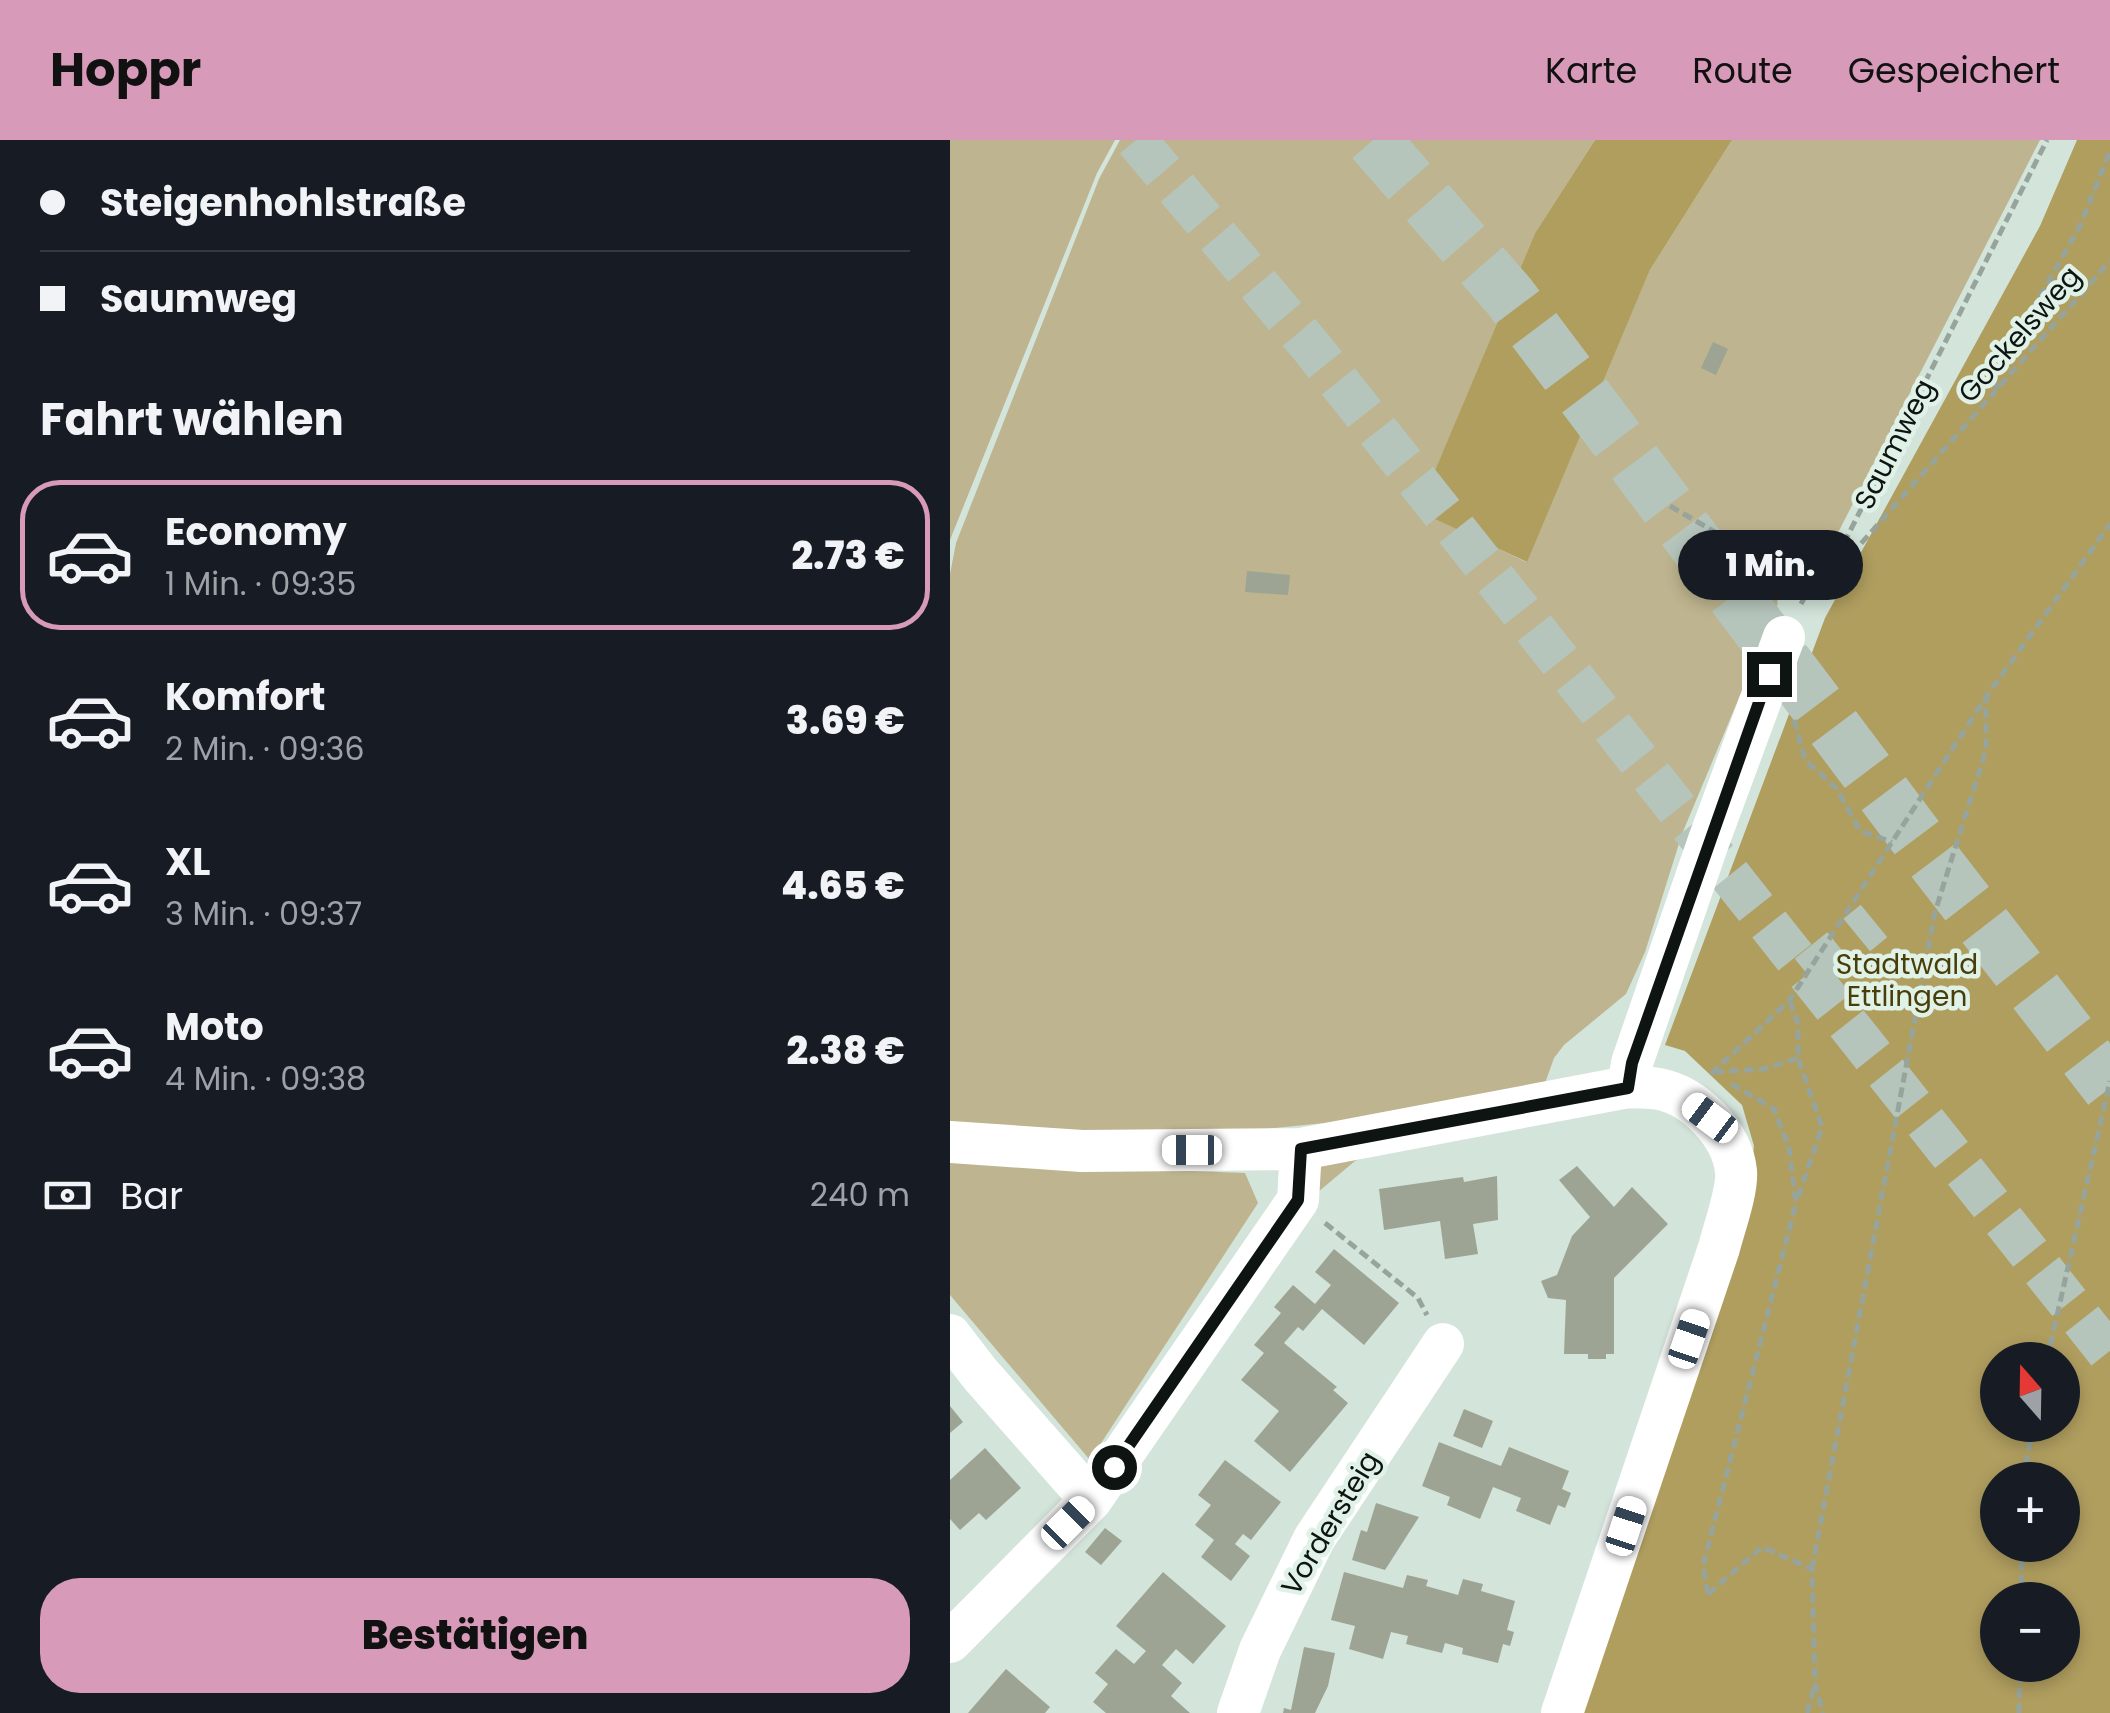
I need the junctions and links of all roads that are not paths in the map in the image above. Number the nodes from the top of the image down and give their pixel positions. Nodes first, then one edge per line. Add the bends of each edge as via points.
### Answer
1 (1776, 656) road end
2 (1628, 1088) junction
3 (950, 1142) edge
4 (1301, 1149) junction
5 (950, 1335) edge
6 (1443, 1344) road end
7 (1091, 1500) junction
8 (950, 1642) edge
9 (1238, 1713) edge
10 (1562, 1713) edge

1 - 2 street
2 - 4 street
2 - 10 street via 1685,1098 1710,1118 1737,1172 1719,1248
3 - 4 street via 1082,1151
4 - 7 street via 1298,1200
5 - 7 street
6 - 9 street, Vordersteig via 1314,1539 1260,1650
7 - 8 street

